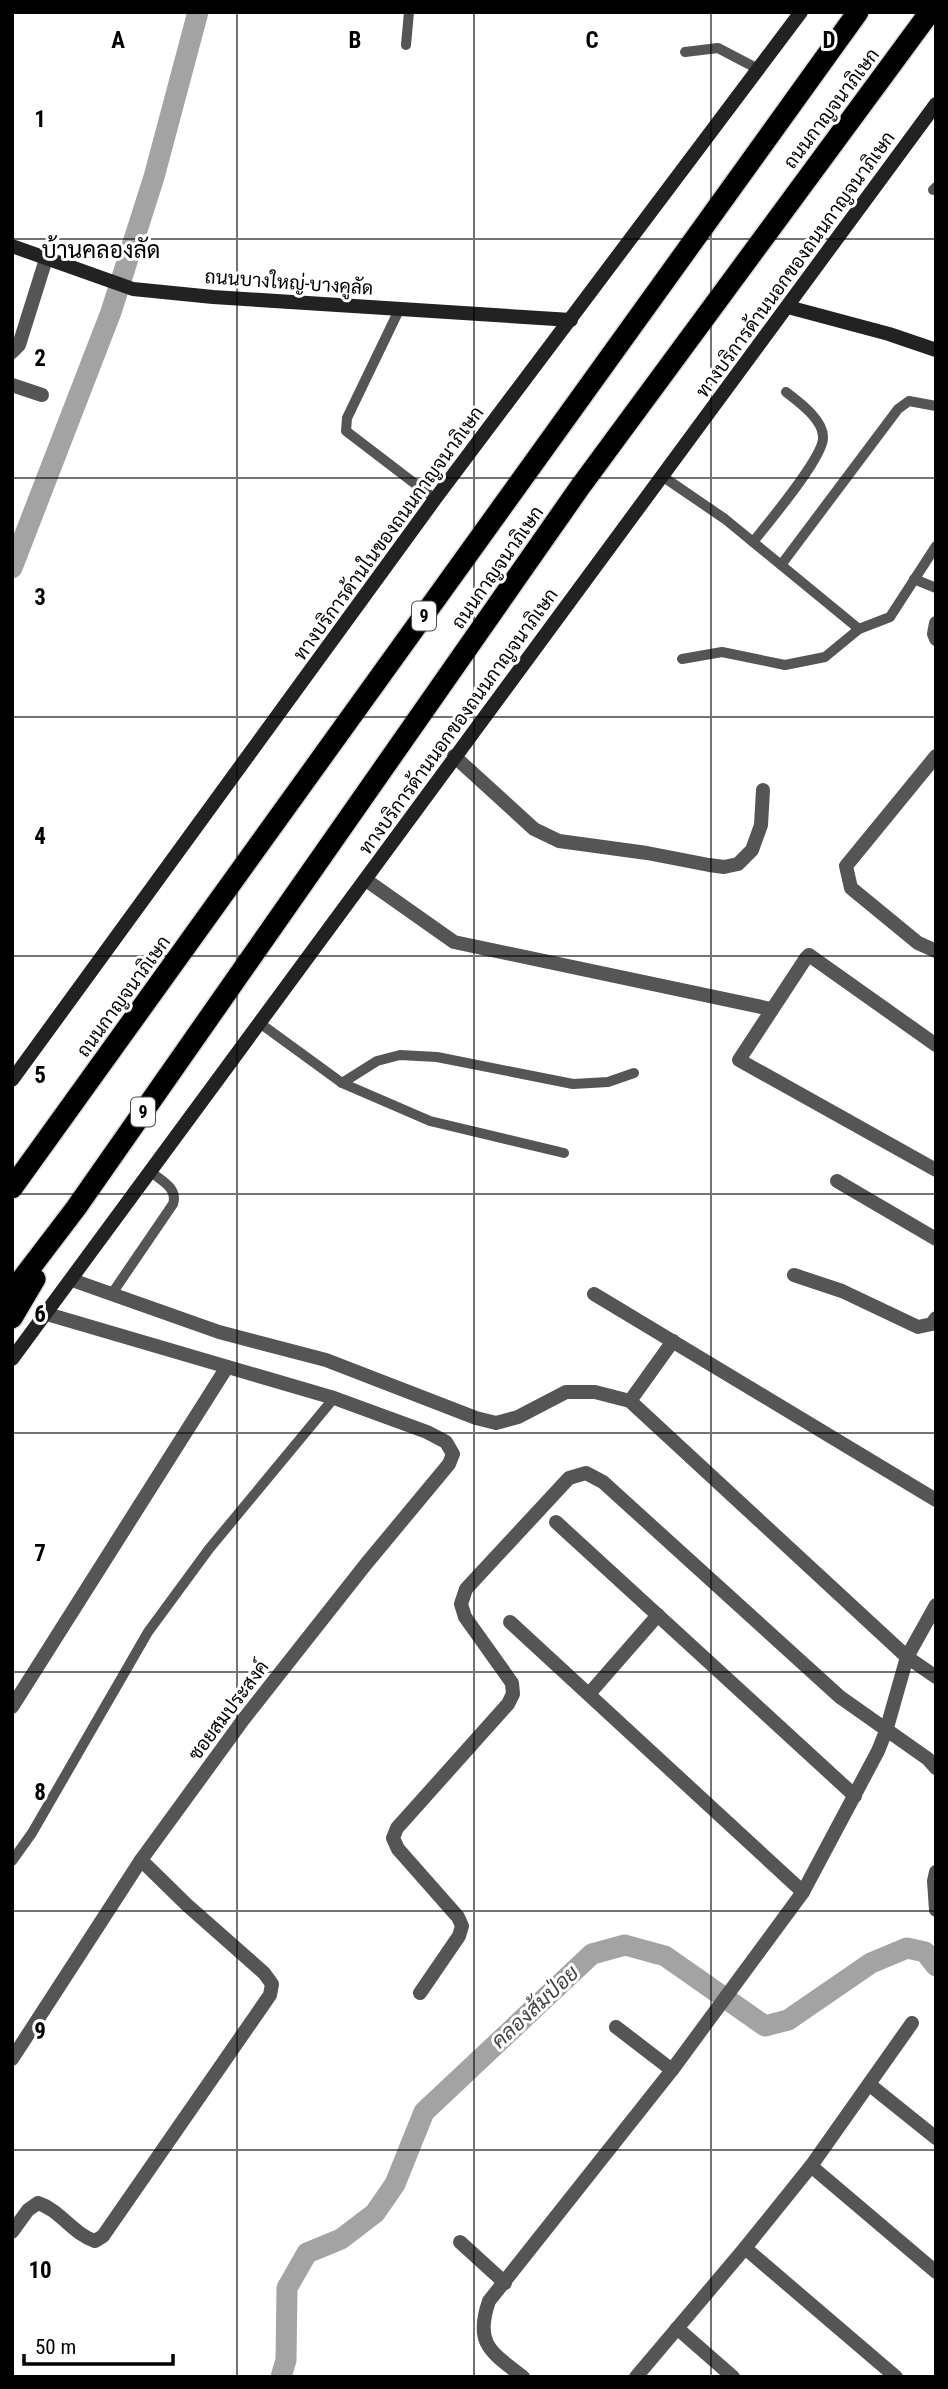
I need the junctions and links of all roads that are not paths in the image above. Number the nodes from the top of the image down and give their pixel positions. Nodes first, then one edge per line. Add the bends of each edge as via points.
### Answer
1 (409, 12) edge
2 (801, 12) edge
3 (858, 12) edge
4 (928, 17) edge
5 (406, 45) dead end
6 (685, 52) dead end
7 (760, 70) junction
8 (936, 104) edge
9 (12, 246) edge
10 (46, 259) junction
11 (788, 307) junction
12 (400, 308) junction
13 (571, 320) junction
14 (936, 350) edge
15 (12, 352) edge
16 (12, 385) edge
17 (786, 392) dead end
18 (42, 396) dead end
19 (936, 406) edge
20 (662, 476) junction
21 (435, 499) junction
22 (753, 542) junction
23 (936, 546) edge
24 (781, 565) junction
25 (914, 579) junction
26 (936, 588) edge
27 (936, 623) edge
28 (859, 629) junction
29 (936, 639) edge
30 (682, 659) dead end
31 (936, 756) edge
32 (454, 757) junction
33 (763, 790) dead end
34 (366, 880) junction
35 (936, 951) edge
36 (771, 1009) junction
37 (261, 1024) junction
38 (936, 1045) edge
39 (634, 1073) dead end
40 (12, 1080) edge
41 (342, 1083) junction
42 (564, 1153) dead end
43 (30, 1165) junction
44 (936, 1170) edge
45 (151, 1172) junction
46 (12, 1180) edge
47 (837, 1181) dead end
48 (12, 1188) edge
49 (76, 1208) junction
50 (936, 1239) edge
51 (794, 1275) dead end
52 (72, 1280) junction
53 (12, 1292) edge
54 (594, 1294) dead end
55 (111, 1295) junction
56 (47, 1314) junction
57 (12, 1318) edge
58 (936, 1318) edge
59 (673, 1341) junction
60 (12, 1359) edge
61 (227, 1367) junction
62 (334, 1398) junction
63 (630, 1401) junction
64 (936, 1500) edge
65 (556, 1522) dead end
66 (936, 1605) edge
67 (658, 1615) junction
68 (510, 1622) dead end
69 (907, 1657) junction
70 (936, 1677) edge
71 (589, 1694) junction
72 (12, 1707) edge
73 (886, 1731) junction
74 (936, 1768) edge
75 (855, 1796) junction
76 (141, 1860) junction
77 (12, 1861) edge
78 (936, 1872) edge
79 (803, 1892) junction
80 (936, 1910) edge
81 (420, 1993) dead end
82 (912, 2023) dead end
83 (616, 2027) dead end
84 (12, 2059) edge
85 (672, 2070) junction
86 (870, 2085) junction
87 (936, 2138) edge
88 (811, 2166) junction
89 (12, 2231) edge
90 (460, 2242) dead end
91 (745, 2249) junction
92 (936, 2272) edge
93 (505, 2283) junction
94 (677, 2328) junction
95 (523, 2377) edge
96 (636, 2377) edge
97 (733, 2377) edge
98 (896, 2377) edge

1 - 5 lane
2 - 7 main road, ทางบริการด้านในของถนนกาญจนาภิเษก
3 - 43 highway, ถนนกาญจนาภิเษก / 9
4 - 49 highway, ถนนกาญจนาภิเษก / 9 via 580,487
6 - 7 lane via 718,48
7 - 13 main road, ทางบริการด้านในของถนนกาญจนาภิเษก
8 - 11 main road, ทางบริการด้านนอกของถนนกาญจนาภิเษก
9 - 10 main road, ถนนบางใหญ่-บางคูลัด
10 - 12 main road, ถนนบางใหญ่-บางคูลัด via 134,289
10 - 15 street via 19,345
11 - 14 main road
11 - 20 main road, ทางบริการด้านนอกของถนนกาญจนาภิเษก
12 - 13 main road, ถนนบางใหญ่-บางคูลัด
12 - 21 lane via 346,431
13 - 21 main road, ทางบริการด้านในของถนนกาญจนาภิเษก
16 - 18 street
17 - 22 lane via 808,411 824,436 804,475
19 - 24 lane via 909,401 898,409
20 - 22 lane
20 - 32 main road, ทางบริการด้านนอกของถนนกาญจนาภิเษก
21 - 40 main road, ทางบริการด้านในของถนนกาญจนาภิเษก
22 - 24 lane
23 - 25 lane
24 - 28 lane
25 - 26 lane
25 - 28 lane via 890,617
27 - 29 street
28 - 30 lane via 825,657 785,665 722,652
31 - 35 street via 846,866 851,888 918,943
32 - 33 street via 505,805 559,841 724,867 738,863 752,850 761,825
32 - 34 main road, ทางบริการด้านนอกของถนนกาญจนาภิเษก
34 - 36 street via 454,942
34 - 37 main road, ทางบริการด้านนอกของถนนกาญจนาภิเษก
36 - 38 street via 806,958 813,956
36 - 44 street via 739,1060
37 - 41 lane
37 - 45 main road, ทางบริการด้านนอกของถนนกาญจนาภิเษก
39 - 41 lane via 608,1082 573,1084 437,1057 400,1055 377,1061
41 - 42 lane via 430,1121
43 - 46 highway
43 - 48 highway, ถนนกาญจนาภิเษก / 9
45 - 52 main road, ทางบริการด้านนอกของถนนกาญจนาภิเษก
45 - 55 lane via 176,1196
47 - 50 street
49 - 53 highway, ถนนกาญจนาภิเษก / 9
49 - 57 highway
51 - 58 street via 842,1291 918,1327 932,1324
52 - 55 street
52 - 56 main road, ทางบริการด้านนอกของถนนกาญจนาภิเษก
54 - 59 street
55 - 63 street via 219,1332 326,1360 475,1419 496,1423 518,1417 566,1392 595,1392
56 - 60 main road, ทางบริการด้านนอกของถนนกาญจนาภิเษก
56 - 61 street, ซอยสมประสงค์
59 - 63 street
59 - 64 street
61 - 62 street, ซอยสมประสงค์
61 - 72 street
62 - 76 street, ซอยสมประสงค์ via 446,1442 453,1454 449,1464 243,1720
62 - 77 lane via 209,1549 148,1632
63 - 69 street
65 - 67 street
66 - 69 street
67 - 71 street
67 - 75 street
68 - 71 street
69 - 70 street
69 - 73 street
71 - 79 street
73 - 74 street
73 - 75 street
73 - 81 street via 840,1697 603,1482 586,1473 569,1478 466,1589 461,1604 465,1617 512,1683 513,1694 393,1838 462,1926
75 - 79 street
76 - 84 street
76 - 89 street via 264,1973 272,1984 270,1994 103,2236 95,2241 85,2238 48,2206 38,2203
78 - 80 street
79 - 85 street
82 - 86 street
83 - 85 street
85 - 93 street
86 - 87 street
86 - 88 street
88 - 91 street
88 - 92 street
90 - 93 street
91 - 94 street
91 - 98 street
93 - 95 street via 489,2301 482,2320 484,2340
94 - 96 street
94 - 97 street

